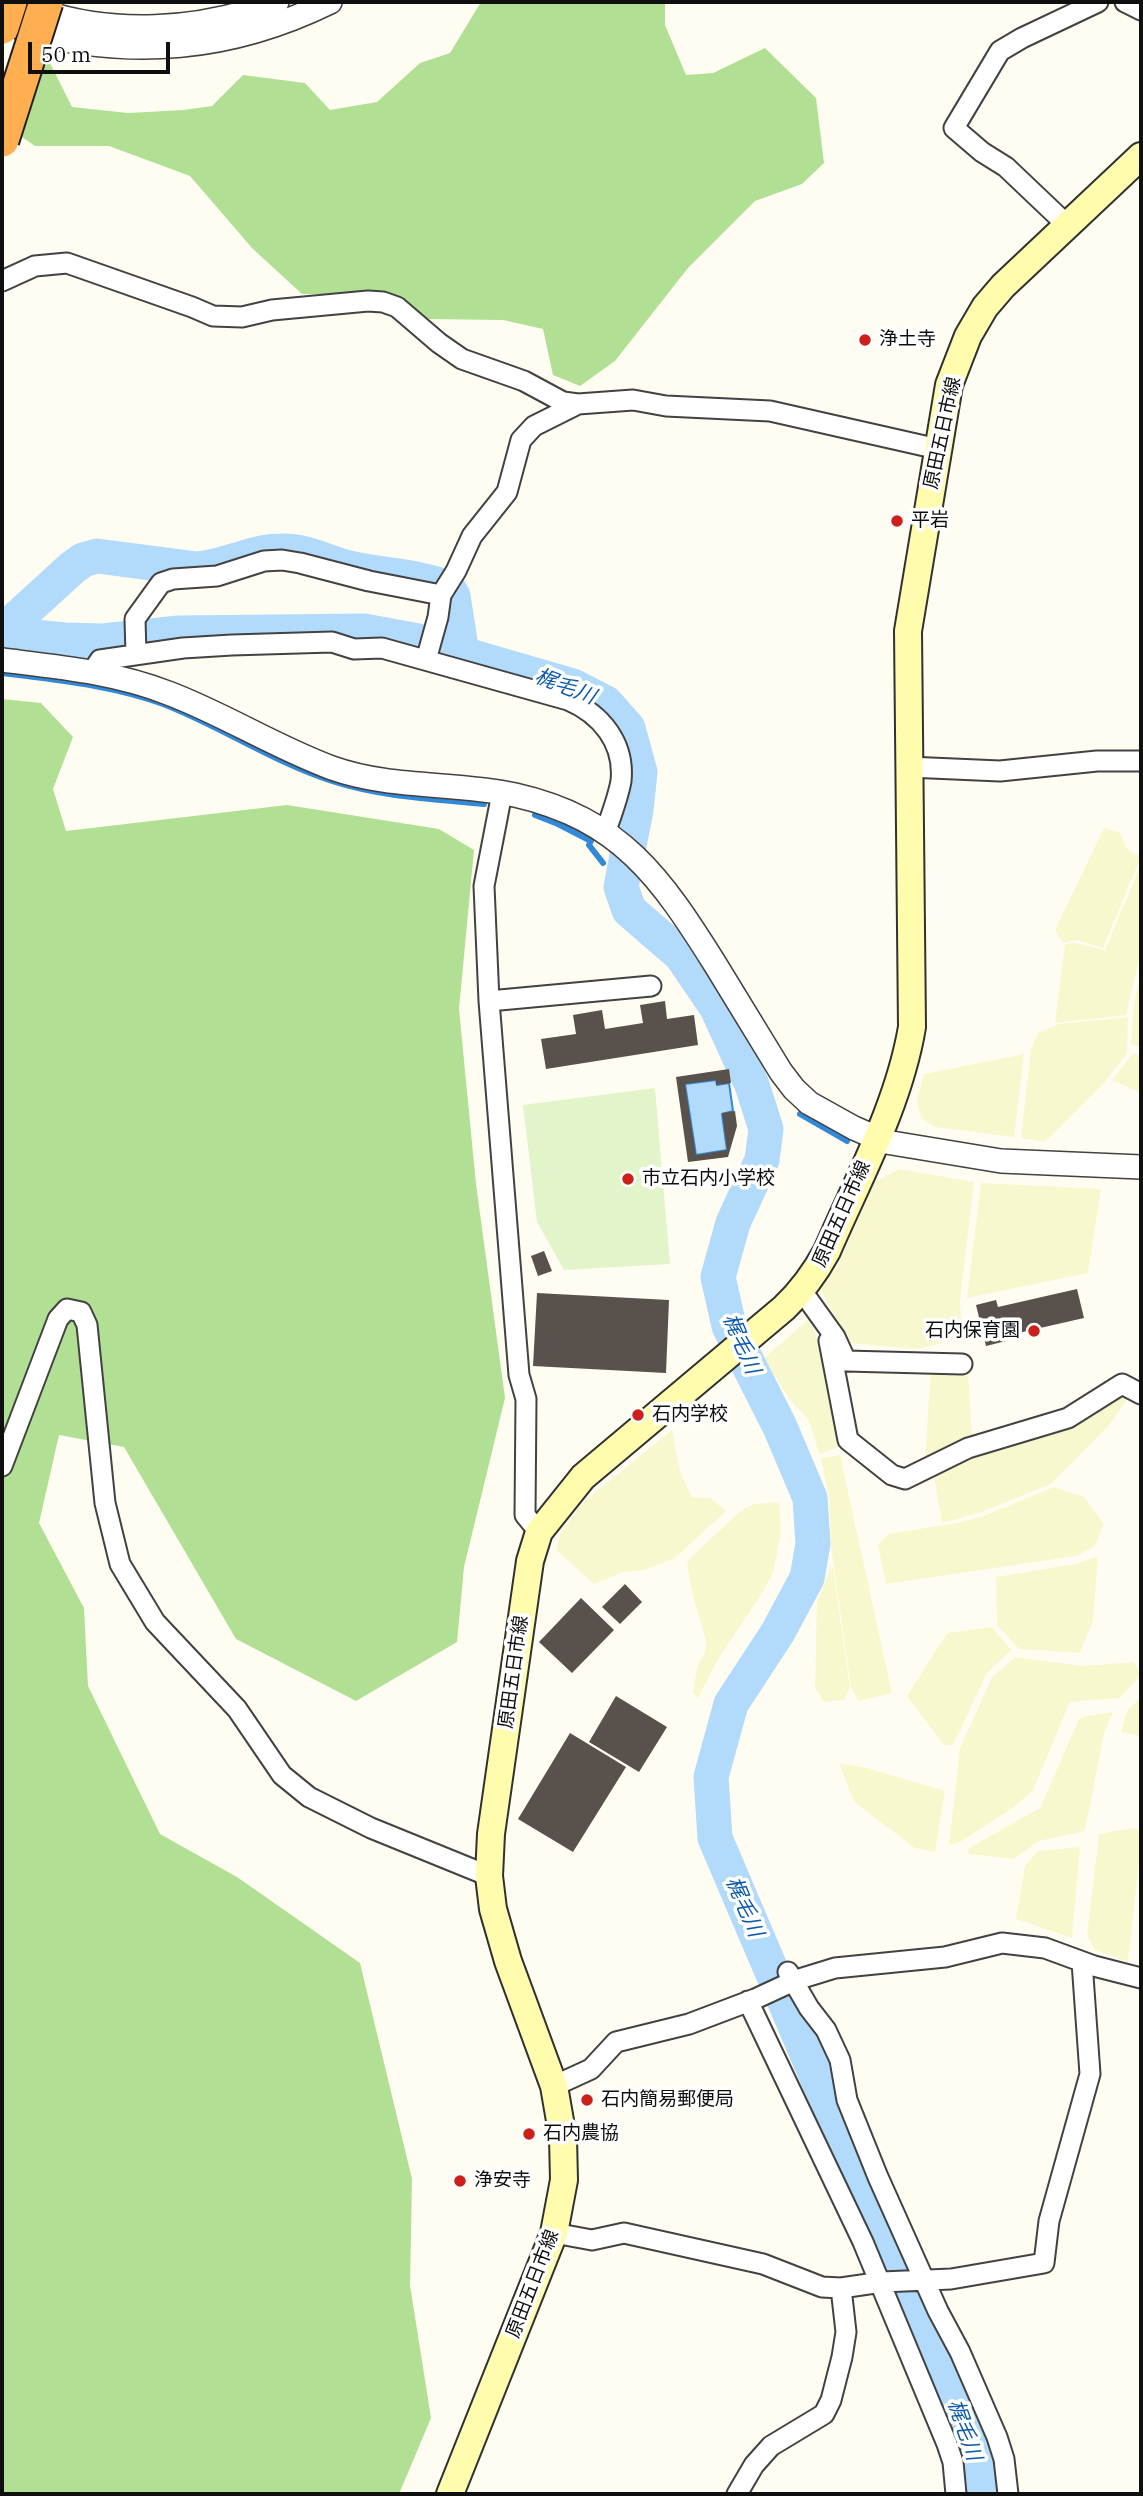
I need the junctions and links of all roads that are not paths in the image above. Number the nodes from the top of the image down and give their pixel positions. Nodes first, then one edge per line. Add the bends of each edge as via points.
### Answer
1 (10, 2) edge
2 (16, 2) edge
3 (46, 2) edge
4 (278, 2) edge
5 (330, 2) edge
6 (1098, 2) edge
7 (1125, 2) edge
8 (1141, 10) edge
9 (2, 25) edge
10 (2, 140) edge
11 (1141, 156) edge
12 (1067, 225) junction
13 (2, 281) edge
14 (578, 404) junction
15 (938, 449) junction
16 (443, 590) junction
17 (136, 651) junction
18 (426, 657) junction
19 (2, 660) edge
20 (92, 672) junction
21 (1141, 761) edge
22 (908, 766) junction
23 (502, 793) junction
24 (608, 835) junction
25 (651, 986) dead end
26 (489, 1001) junction
27 (876, 1139) junction
28 (1141, 1167) edge
29 (802, 1292) junction
30 (835, 1337) junction
31 (962, 1364) dead end
32 (1141, 1394) edge
33 (2, 1466) edge
34 (539, 1531) junction
35 (489, 1876) junction
36 (1082, 1962) junction
37 (790, 1978) junction
38 (1141, 1978) edge
39 (751, 2000) junction
40 (554, 2086) junction
41 (554, 2233) junction
42 (922, 2279) junction
43 (881, 2282) junction
44 (841, 2288) junction
45 (450, 2494) edge
46 (737, 2494) edge
47 (956, 2494) edge
48 (1008, 2494) edge

1 - 9 highway, bridge
2 - 4 street via 86,23 146,27 235,16
3 - 10 highway, bridge
5 - 9 street via 271,27 178,47 83,44
6 - 12 street via 1000,51 954,128 1006,167
7 - 8 street
11 - 12 main road, 原田五日市線
12 - 15 main road, 原田五日市線 via 1003,286 968,336 950,384
13 - 14 street via 35,266 67,263 213,316 383,302 409,315 462,359 563,402
14 - 15 street via 632,401 775,412
14 - 16 street via 534,426 521,440 507,492 470,538
15 - 22 main road, 原田五日市線 via 908,631
16 - 17 street via 346,576 282,560 217,576 167,580 135,621
16 - 18 street
17 - 18 street via 332,642
17 - 20 street via 100,660
18 - 24 street via 568,700 593,713 612,736 621,765
19 - 20 street
20 - 23 street via 168,692 334,768 400,783
21 - 22 street via 1000,771
22 - 27 main road, 原田五日市線 via 912,1027 908,1052
23 - 24 street via 564,811
23 - 26 street via 484,886
24 - 27 street via 668,891 794,1089 826,1114
25 - 26 street
26 - 34 street via 519,1375 526,1399 525,1515
27 - 28 street via 1001,1161
27 - 29 main road, 原田五日市線 via 827,1251
29 - 30 street
29 - 34 main road, 原田五日市線 via 583,1478
30 - 31 street via 846,1361
30 - 32 street via 829,1341 848,1440 892,1475 905,1479 968,1448 1068,1418 1122,1384
33 - 35 street via 58,1319 67,1308 81,1312 87,1325 105,1503 120,1564 155,1622 237,1709 282,1775 309,1797 370,1828
34 - 35 main road, 原田五日市線 via 524,1597
35 - 40 main road, 原田五日市線 via 508,1961
36 - 37 street via 1045,1948 1002,1943 946,1958 835,1968
36 - 38 street
36 - 42 street via 1090,2074 1049,2221 1044,2263 951,2279
37 - 39 street
37 - 42 street via 836,2051 847,2100
39 - 40 street via 689,2024 616,2042 592,2069
39 - 43 street
40 - 41 main road, 原田五日市線 via 564,2180
41 - 44 street via 592,2240 624,2233 763,2263 822,2287
41 - 45 main road, 原田五日市線
42 - 43 street
42 - 48 street via 997,2437
43 - 44 street
43 - 47 street via 947,2444
44 - 46 street via 846,2332 824,2414 772,2446

